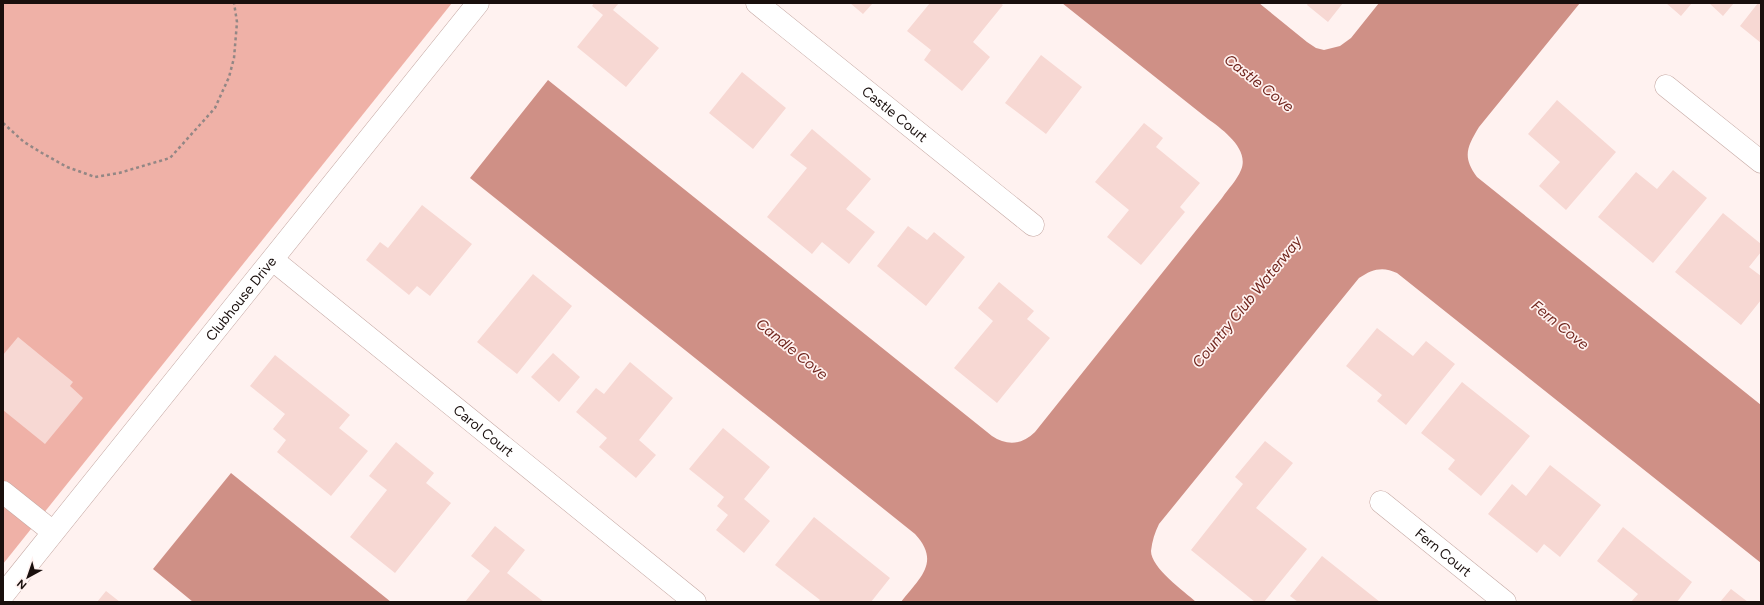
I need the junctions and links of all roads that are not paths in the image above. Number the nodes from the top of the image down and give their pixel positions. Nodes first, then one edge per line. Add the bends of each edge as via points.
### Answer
1 (478, 3) edge
2 (758, 3) edge
3 (1666, 86) dead end
4 (1761, 162) edge
5 (1033, 225) dead end
6 (272, 260) junction
7 (3, 492) edge
8 (1381, 502) dead end
9 (53, 532) junction
10 (3, 595) edge
11 (695, 602) edge
12 (1505, 602) edge

1 - 6 street, Clubhouse Drive
2 - 5 street, Castle Court
3 - 4 street
6 - 9 street, Clubhouse Drive
6 - 11 street, Carol Court
7 - 9 street
8 - 12 street, Fern Court
9 - 10 street, Clubhouse Drive

